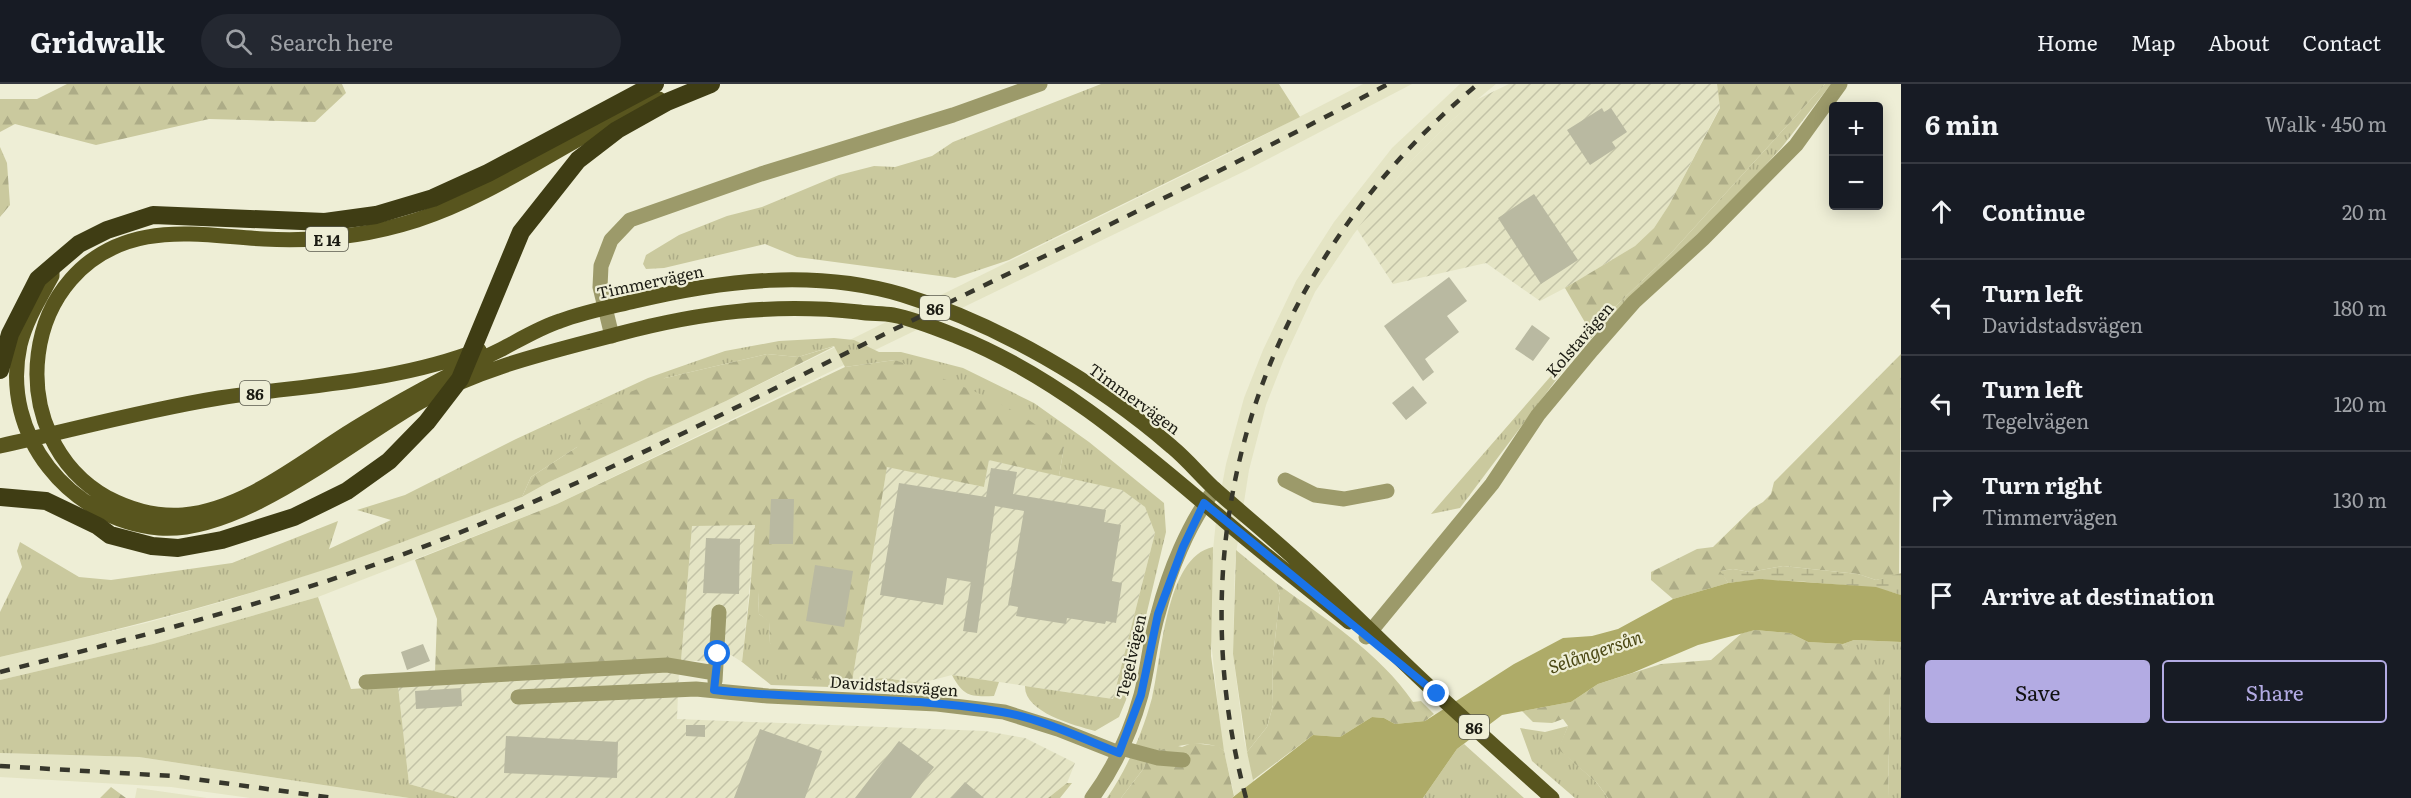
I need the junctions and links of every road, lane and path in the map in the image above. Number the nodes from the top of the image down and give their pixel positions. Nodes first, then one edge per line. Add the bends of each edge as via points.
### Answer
1 (655, 84) edge
2 (696, 84) edge
3 (711, 84) edge
4 (1040, 84) edge
5 (1840, 84) edge
6 (52, 270) junction
7 (605, 308) junction
8 (551, 323) junction
9 (612, 336) junction
10 (0, 370) edge
11 (26, 403) junction
12 (0, 446) edge
13 (47, 454) junction
14 (1285, 480) dead end
15 (1215, 489) junction
16 (1387, 491) dead end
17 (0, 497) edge
18 (1204, 503) junction
19 (229, 518) junction
20 (98, 526) junction
21 (719, 612) dead end
22 (1369, 634) junction
23 (715, 673) junction
24 (366, 682) dead end
25 (714, 690) junction
26 (518, 697) dead end
27 (1120, 751) junction
28 (1183, 760) dead end
29 (1092, 798) edge
30 (1552, 798) edge

1 - 6 highway, E 14 via 433,198 375,215 325,222 153,216 107,230 80,244
2 - 11 main road, E 14 via 641,106 487,191 423,219 376,232 325,239 149,236 111,248 80,269 51,303 34,342
3 - 20 highway via 667,102 617,130 578,160 521,232 459,379 427,422 388,461 355,485 294,517 222,540 178,548 110,535
4 - 7 street via 630,220 611,240 601,266
5 - 22 street, Kolstavägen via 1796,145 1634,302 1592,350 1538,415 1492,484
6 - 10 highway, E 14 via 38,279 28,298 10,334
6 - 11 main road, 86 via 20,342 17,371
7 - 8 main road, Timmervägen / 86
7 - 9 street
7 - 15 main road, Timmervägen / 86 via 693,287 766,280 831,281 909,297 1014,341 1097,390 1177,450
8 - 12 main road, 86 via 456,359 405,372 216,399
8 - 13 main road, Timmervägen via 438,379 251,493 216,508 180,516 141,512 94,491
9 - 18 main road, Timmervägen / 86 via 687,317 757,308 798,306 893,315 942,330 1012,362 1105,420
9 - 19 main road, Timmervägen / 86 via 491,368 443,391
11 - 13 main road, 86 via 23,421
13 - 19 main road, Timmervägen / 86 via 58,481 91,507 113,517 162,528 187,528
14 - 16 street via 1315,495 1344,499
15 - 18 street, Tegelvägen
15 - 22 main road, Timmervägen / 86 via 1300,563
17 - 20 highway via 45,501
18 - 22 main road, Timmervägen / 86
18 - 27 street, Tegelvägen via 1158,614 1141,695
19 - 20 main road, 86 via 210,531 181,536 154,537
21 - 23 street
22 - 30 main road, Timmervägen / 86
23 - 24 street via 667,665
23 - 25 street
25 - 26 street, Davidstadsvägen
25 - 27 street, Davidstadsvägen via 1004,712
27 - 28 street, Davidstadsvägen
27 - 29 street, Tegelvägen

